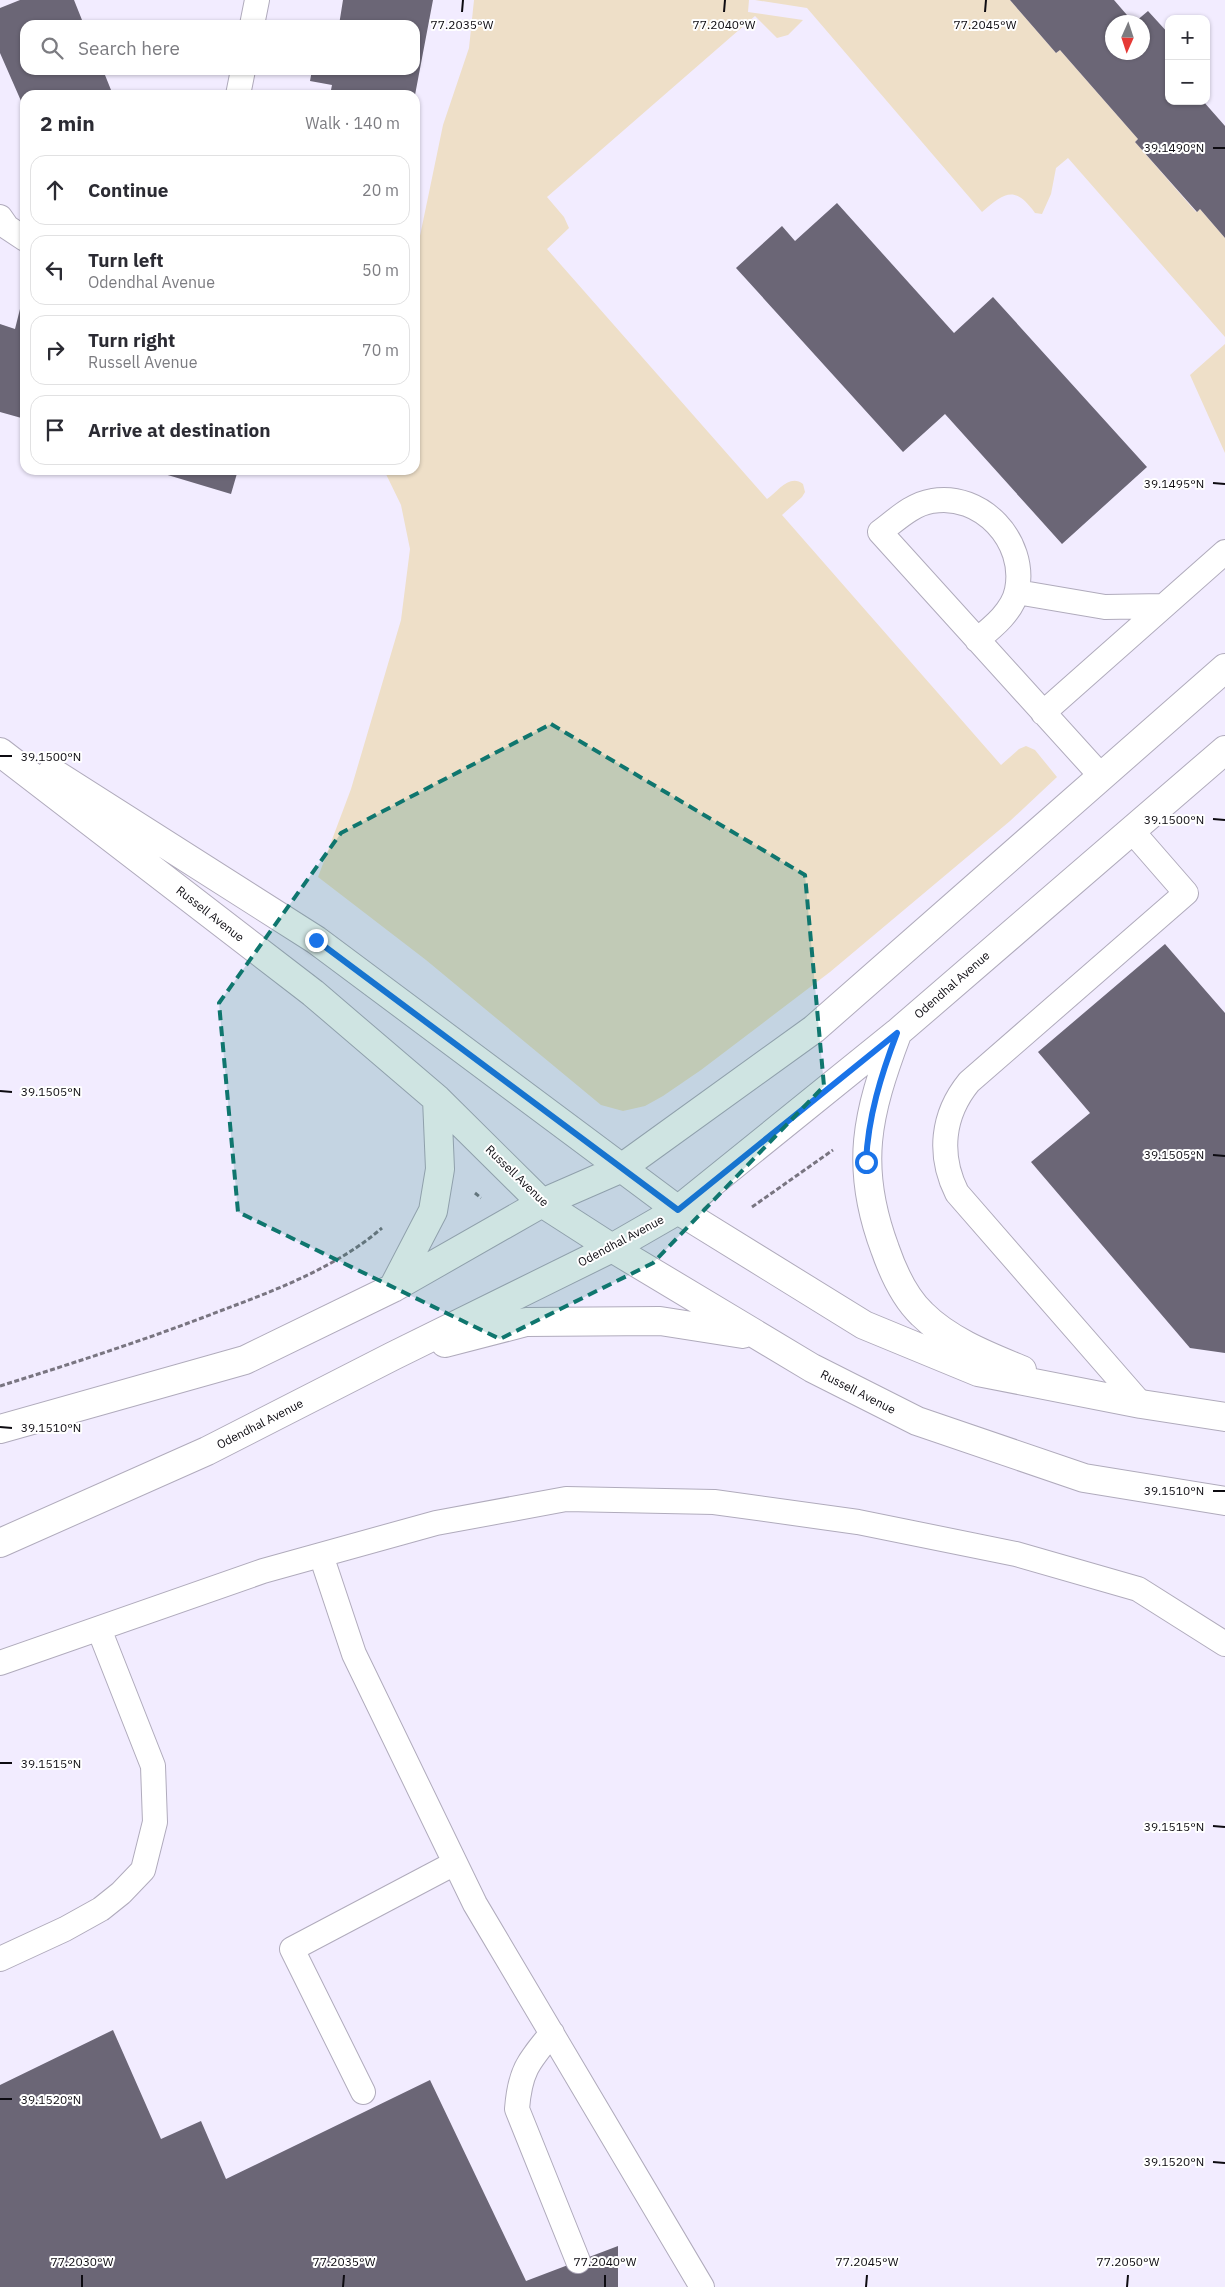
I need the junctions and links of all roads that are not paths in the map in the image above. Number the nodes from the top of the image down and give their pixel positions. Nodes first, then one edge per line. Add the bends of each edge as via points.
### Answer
1 (257, 0) edge
2 (253, 20) edge
3 (242, 75) edge
4 (239, 90) edge
5 (0, 216) edge
6 (20, 236) edge
7 (1225, 552) edge
8 (1017, 592) junction
9 (1164, 606) junction
10 (978, 640) junction
11 (1225, 668) edge
12 (1043, 713) junction
13 (0, 739) edge
14 (1225, 750) edge
15 (0, 752) edge
16 (1102, 777) junction
17 (1132, 831) junction
18 (897, 1033) junction
19 (437, 1099) junction
20 (620, 1169) junction
21 (542, 1203) junction
22 (678, 1210) junction
23 (612, 1248) junction
24 (394, 1288) junction
25 (758, 1336) junction
26 (392, 1356) junction
27 (1072, 1390) junction
28 (1141, 1404) junction
29 (1225, 1417) edge
30 (0, 1429) edge
31 (1225, 1501) edge
32 (0, 1543) edge
33 (321, 1555) junction
34 (98, 1629) junction
35 (1225, 1644) edge
36 (0, 1663) edge
37 (455, 1863) junction
38 (0, 1959) edge
39 (552, 2034) junction
40 (363, 2092) dead end
41 (578, 2261) dead end
42 (702, 2287) edge

1 - 2 lane
3 - 4 lane
5 - 6 lane via 7,227
7 - 9 lane
8 - 9 lane via 1105,607
8 - 10 lane via 1001,620
8 - 10 lane via 1016,556 1007,536 993,518 972,506 950,499 930,501 910,510 880,532
9 - 12 lane
10 - 12 lane
11 - 16 street
12 - 16 lane
13 - 20 street via 316,940
14 - 17 street, Odendhal Avenue
15 - 19 street, Russell Avenue via 313,993
16 - 20 street via 814,1029
17 - 18 street, Odendhal Avenue
17 - 28 lane via 1186,893 969,1082 953,1106 944,1144 950,1179 957,1192
18 - 22 street, Odendhal Avenue
18 - 27 street via 879,1082 867,1137 866,1162 868,1195 898,1280 922,1314 949,1335 998,1360
19 - 21 street, Russell Avenue
19 - 24 street via 440,1169 432,1211
20 - 21 street
20 - 22 street
21 - 23 street, Russell Avenue
21 - 24 street
22 - 23 street, Odendhal Avenue
22 - 27 street via 864,1325 978,1372
23 - 25 street, Russell Avenue
23 - 26 street, Odendhal Avenue
24 - 30 street via 245,1360
25 - 26 street via 660,1321 526,1322
25 - 31 street, Russell Avenue via 812,1368 917,1421 1084,1478
26 - 32 street, Odendhal Avenue via 207,1451
27 - 28 street
28 - 29 street
33 - 34 lane via 263,1571
33 - 35 lane via 436,1523 566,1499 714,1502 858,1522 1016,1554 1138,1590
33 - 37 lane via 354,1654
34 - 36 lane
34 - 38 lane via 152,1766 155,1822 143,1870 101,1909
37 - 39 lane via 475,1904
37 - 40 lane via 292,1949
39 - 41 lane via 529,2060 519,2082 517,2109
39 - 42 lane

